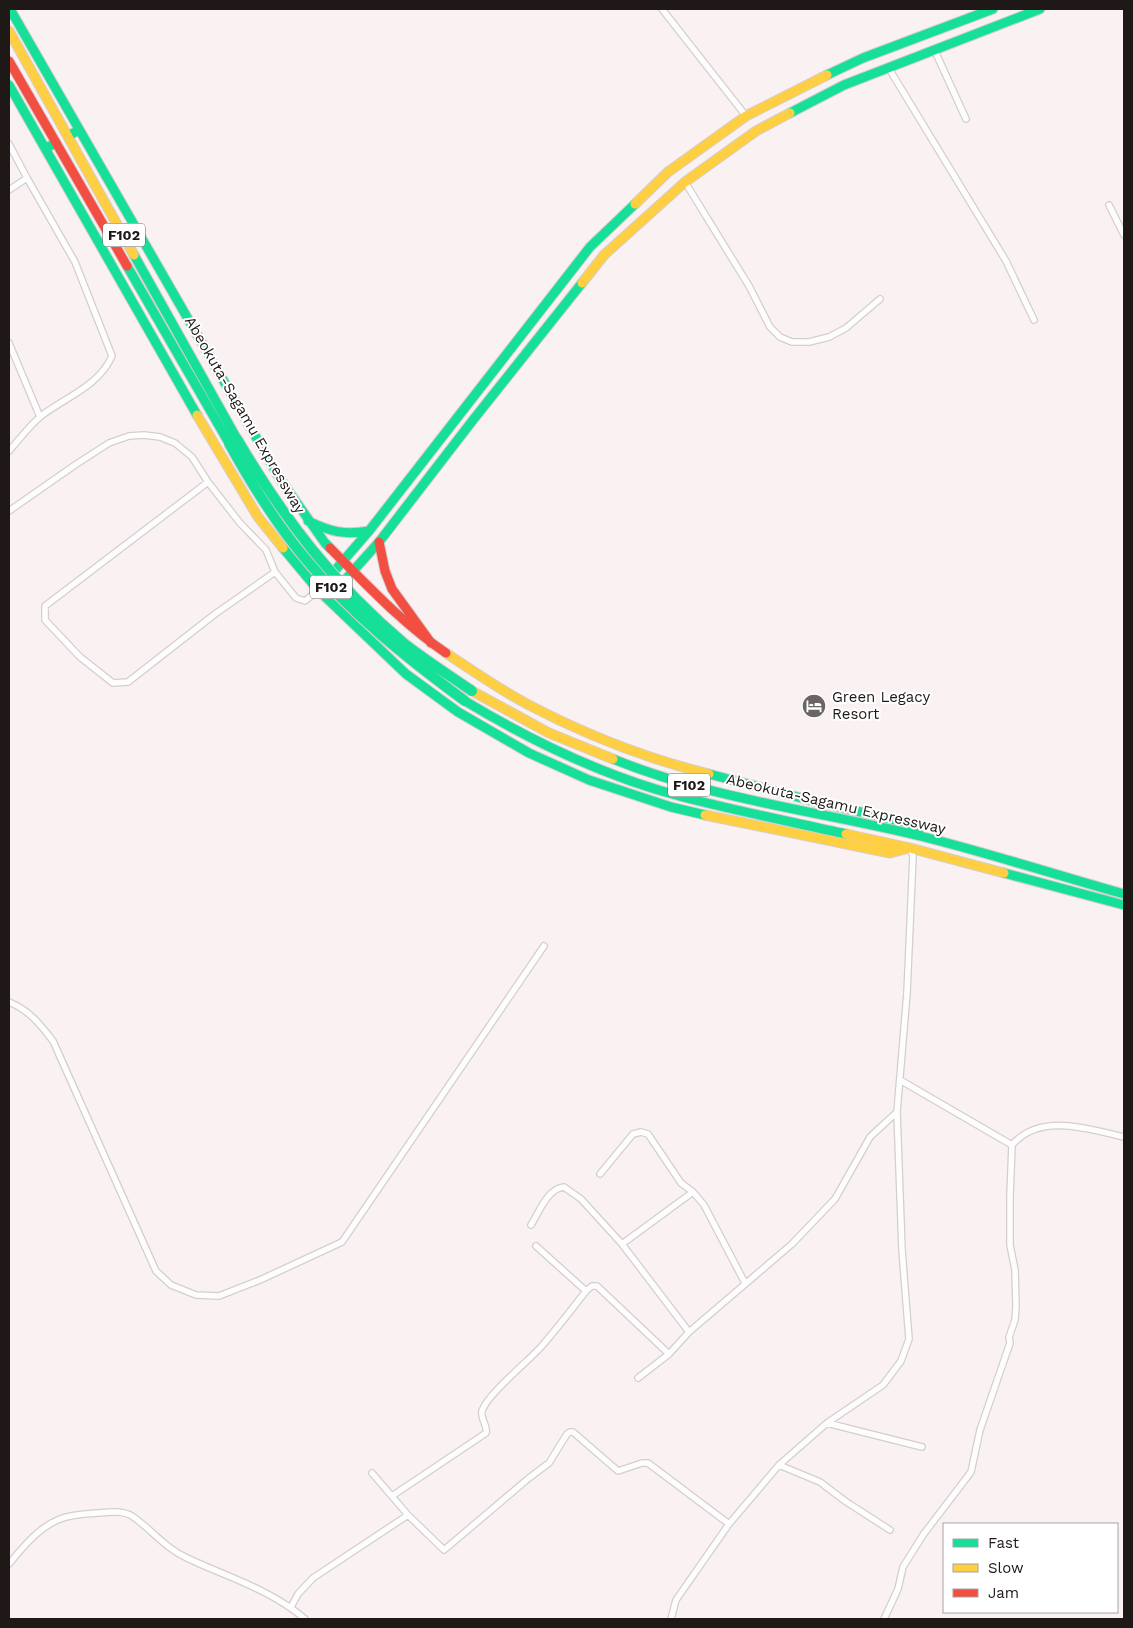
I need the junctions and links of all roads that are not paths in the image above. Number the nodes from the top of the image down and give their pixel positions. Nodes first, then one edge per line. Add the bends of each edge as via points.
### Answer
1 (10, 9) edge
2 (662, 9) edge
3 (992, 9) edge
4 (1040, 9) edge
5 (9, 31) edge
6 (934, 49) junction
7 (9, 61) edge
8 (888, 67) junction
9 (9, 85) edge
10 (746, 116) junction
11 (966, 119) dead end
12 (79, 130) junction
13 (68, 136) junction
14 (56, 143) junction
15 (9, 144) edge
16 (46, 148) junction
17 (26, 178) junction
18 (685, 182) junction
19 (654, 184) junction
20 (9, 190) edge
21 (667, 197) junction
22 (1109, 205) dead end
23 (1124, 235) edge
24 (880, 300) dead end
25 (1034, 320) dead end
26 (9, 343) edge
27 (40, 417) junction
28 (233, 441) junction
29 (9, 451) edge
30 (208, 482) junction
31 (9, 511) edge
32 (308, 521) junction
33 (369, 531) junction
34 (379, 542) junction
35 (343, 562) junction
36 (275, 572) junction
37 (353, 572) junction
38 (318, 590) junction
39 (328, 599) junction
40 (431, 643) junction
41 (921, 836) junction
42 (910, 848) junction
43 (1124, 894) edge
44 (1124, 905) edge
45 (544, 946) dead end
46 (9, 1002) edge
47 (900, 1080) junction
48 (897, 1112) junction
49 (1124, 1137) edge
50 (1012, 1145) junction
51 (600, 1174) dead end
52 (693, 1192) junction
53 (531, 1225) dead end
54 (622, 1244) junction
55 (536, 1246) dead end
56 (745, 1283) junction
57 (586, 1291) junction
58 (689, 1332) junction
59 (669, 1354) junction
60 (638, 1378) dead end
61 (827, 1423) junction
62 (922, 1447) dead end
63 (779, 1465) junction
64 (372, 1473) dead end
65 (392, 1496) junction
66 (408, 1515) junction
67 (729, 1524) junction
68 (890, 1530) dead end
69 (9, 1564) edge
70 (291, 1607) junction
71 (305, 1619) edge
72 (670, 1619) edge
73 (884, 1619) edge

1 - 12 main road
2 - 10 street
3 - 10 main road via 846,65
4 - 6 main road
5 - 13 main road, Abeokuta-Sagamu Expressway / F102
6 - 8 main road
6 - 11 street
7 - 14 main road, Abeokuta-Sagamu Expressway / F102
8 - 18 main road via 844,85 756,132
8 - 25 street via 1006,261
9 - 16 main road
10 - 19 main road
12 - 13 main road
12 - 32 main road via 275,471
13 - 28 main road, Abeokuta-Sagamu Expressway / F102
14 - 16 main road
14 - 28 main road, Abeokuta-Sagamu Expressway / F102
15 - 17 street
16 - 38 main road via 258,517
17 - 20 street
17 - 27 street via 75,262 112,356 100,376
18 - 21 main road
18 - 24 street via 749,286 770,327 780,336 792,342 808,342 829,336 846,328
19 - 21 main road
19 - 33 main road via 590,248
21 - 34 main road via 604,256
22 - 23 street
26 - 27 street
27 - 29 street
28 - 41 main road, Abeokuta-Sagamu Expressway / F102, bridge via 292,526 358,600 408,645 472,691 550,733 663,777
28 - 42 main road, Abeokuta-Sagamu Expressway / F102, bridge via 267,508 307,561 351,608 400,653 506,726 632,781 684,797
30 - 31 street via 192,457 175,443 160,437 129,436 110,443 74,465
30 - 36 street via 266,550
30 - 36 street via 45,606 45,620 80,657 113,682 128,682
32 - 33 main road via 338,534
32 - 35 main road
33 - 35 main road
34 - 37 main road
34 - 40 main road via 388,582
35 - 37 main road
35 - 38 main road
36 - 38 street via 296,598 305,601
37 - 39 main road
37 - 40 main road
38 - 39 main road
39 - 42 main road via 406,674 458,712 529,753 589,780 672,807 729,821 890,853
40 - 41 main road via 527,704 600,738 688,769 909,823
41 - 43 main road, Abeokuta-Sagamu Expressway / F102
42 - 44 main road, Abeokuta-Sagamu Expressway / F102
42 - 47 street via 913,856 908,993
45 - 46 street via 342,1242 219,1296 196,1294 171,1285 156,1271 53,1041 36,1019
47 - 48 street
47 - 50 street
48 - 56 street via 870,1137 835,1199 792,1244
48 - 61 street via 909,1339 901,1362 883,1385
49 - 50 street via 1074,1126 1059,1126 1039,1128
50 - 73 street via 1010,1245 1015,1270 1016,1306 1010,1343 980,1430 971,1472 903,1567 898,1589
51 - 52 street via 632,1134 641,1132 648,1134 681,1183
52 - 54 street
52 - 56 street via 704,1205
53 - 54 street via 552,1191 564,1187 581,1199
54 - 58 street
55 - 57 street
56 - 58 street
57 - 59 street via 597,1286
57 - 65 street via 540,1348 482,1410 488,1428 486,1433
58 - 59 street
59 - 60 street
61 - 62 street
61 - 63 street
63 - 67 street
63 - 68 street via 820,1482
64 - 65 street
65 - 66 street
66 - 67 street via 444,1550 549,1463 567,1434 573,1432 615,1469 648,1463
66 - 70 street via 313,1578
67 - 72 street via 676,1600
69 - 70 street via 28,1542 61,1518 119,1512 130,1515 165,1545 185,1557 246,1582
70 - 71 street

